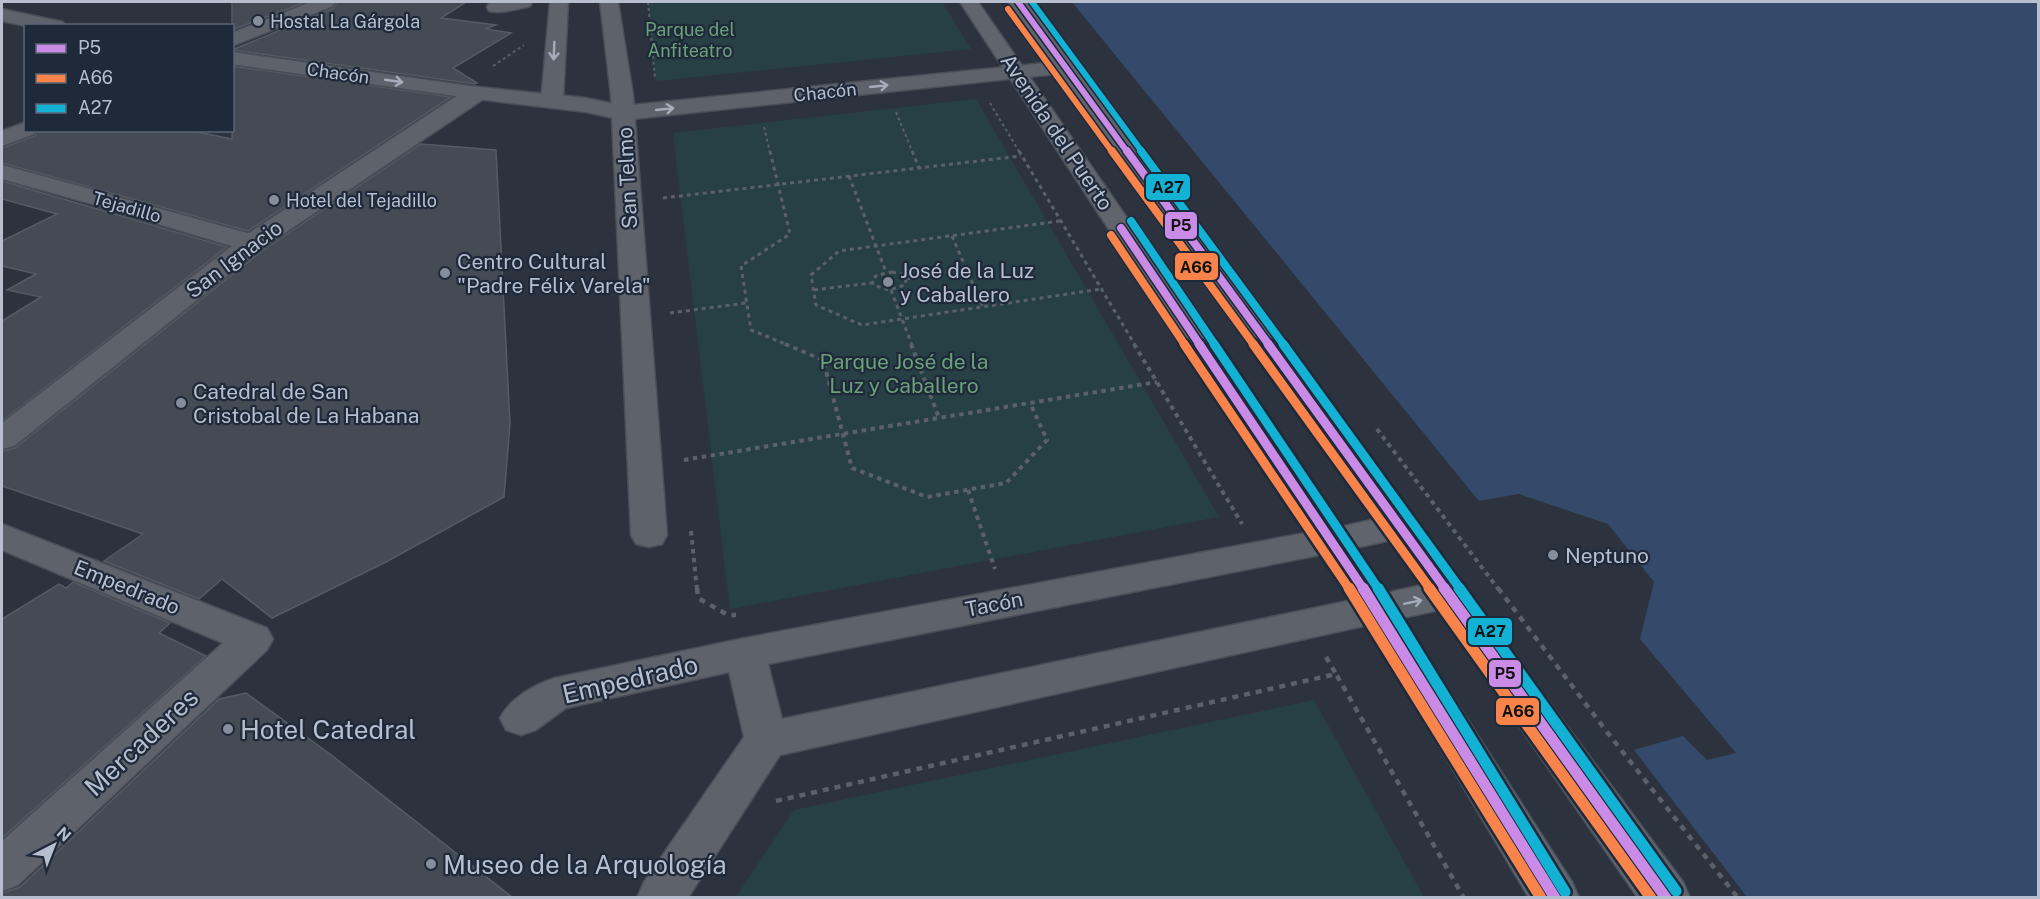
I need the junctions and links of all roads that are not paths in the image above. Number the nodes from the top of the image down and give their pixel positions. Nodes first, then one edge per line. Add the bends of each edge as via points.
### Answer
1 (23, 2) edge
2 (326, 2) edge
3 (523, 2) edge
4 (559, 2) edge
5 (609, 2) edge
6 (969, 2) edge
7 (1018, 2) edge
8 (496, 7) dead end
9 (2, 9) edge
10 (2, 15) edge
11 (46, 24) edge
12 (234, 39) edge
13 (234, 58) edge
14 (1059, 59) junction
15 (1012, 64) junction
16 (467, 92) junction
17 (552, 101) junction
18 (622, 104) junction
19 (24, 130) edge
20 (2, 139) edge
21 (2, 172) edge
22 (252, 243) junction
23 (2, 439) edge
24 (1398, 526) junction
25 (649, 535) dead end
26 (2, 536) edge
27 (1332, 542) junction
28 (1448, 594) junction
29 (1377, 609) junction
30 (741, 634) junction
31 (253, 639) joint
32 (521, 718) dead end
33 (766, 740) junction
34 (2, 870) edge
35 (661, 897) edge
36 (1555, 897) edge
37 (1666, 897) edge

1 - 9 street
2 - 12 street
3 - 8 street
4 -> 17 street
5 - 18 street, San Telmo
6 - 15 main road, Avenida del Puerto
7 - 14 main road, Avenida del Puerto
10 - 11 street
13 -> 16 street, Chacón
14 - 15 street, Chacón
14 - 24 main road, Avenida del Puerto
15 - 18 street, Chacón
15 - 27 main road, Avenida del Puerto
16 - 17 street, Chacón
16 - 22 street, San Ignacio
17 - 18 street, Chacón
18 - 25 street, San Telmo
19 - 20 street
21 - 22 street, Tejadillo
22 - 23 street, San Ignacio
24 - 27 main road
24 - 28 main road, Avenida del Puerto
26 - 31 street, Empedrado
27 - 29 main road, Avenida del Puerto
27 - 30 street, Tacón via 1006,602
29 -> 28 main road
28 - 37 main road, Avenida del Puerto
29 - 33 street
29 - 36 main road, Avenida del Puerto
30 - 32 street, Empedrado via 555,694
30 - 33 street
31 - 34 street, Mercaderes
33 - 35 street

